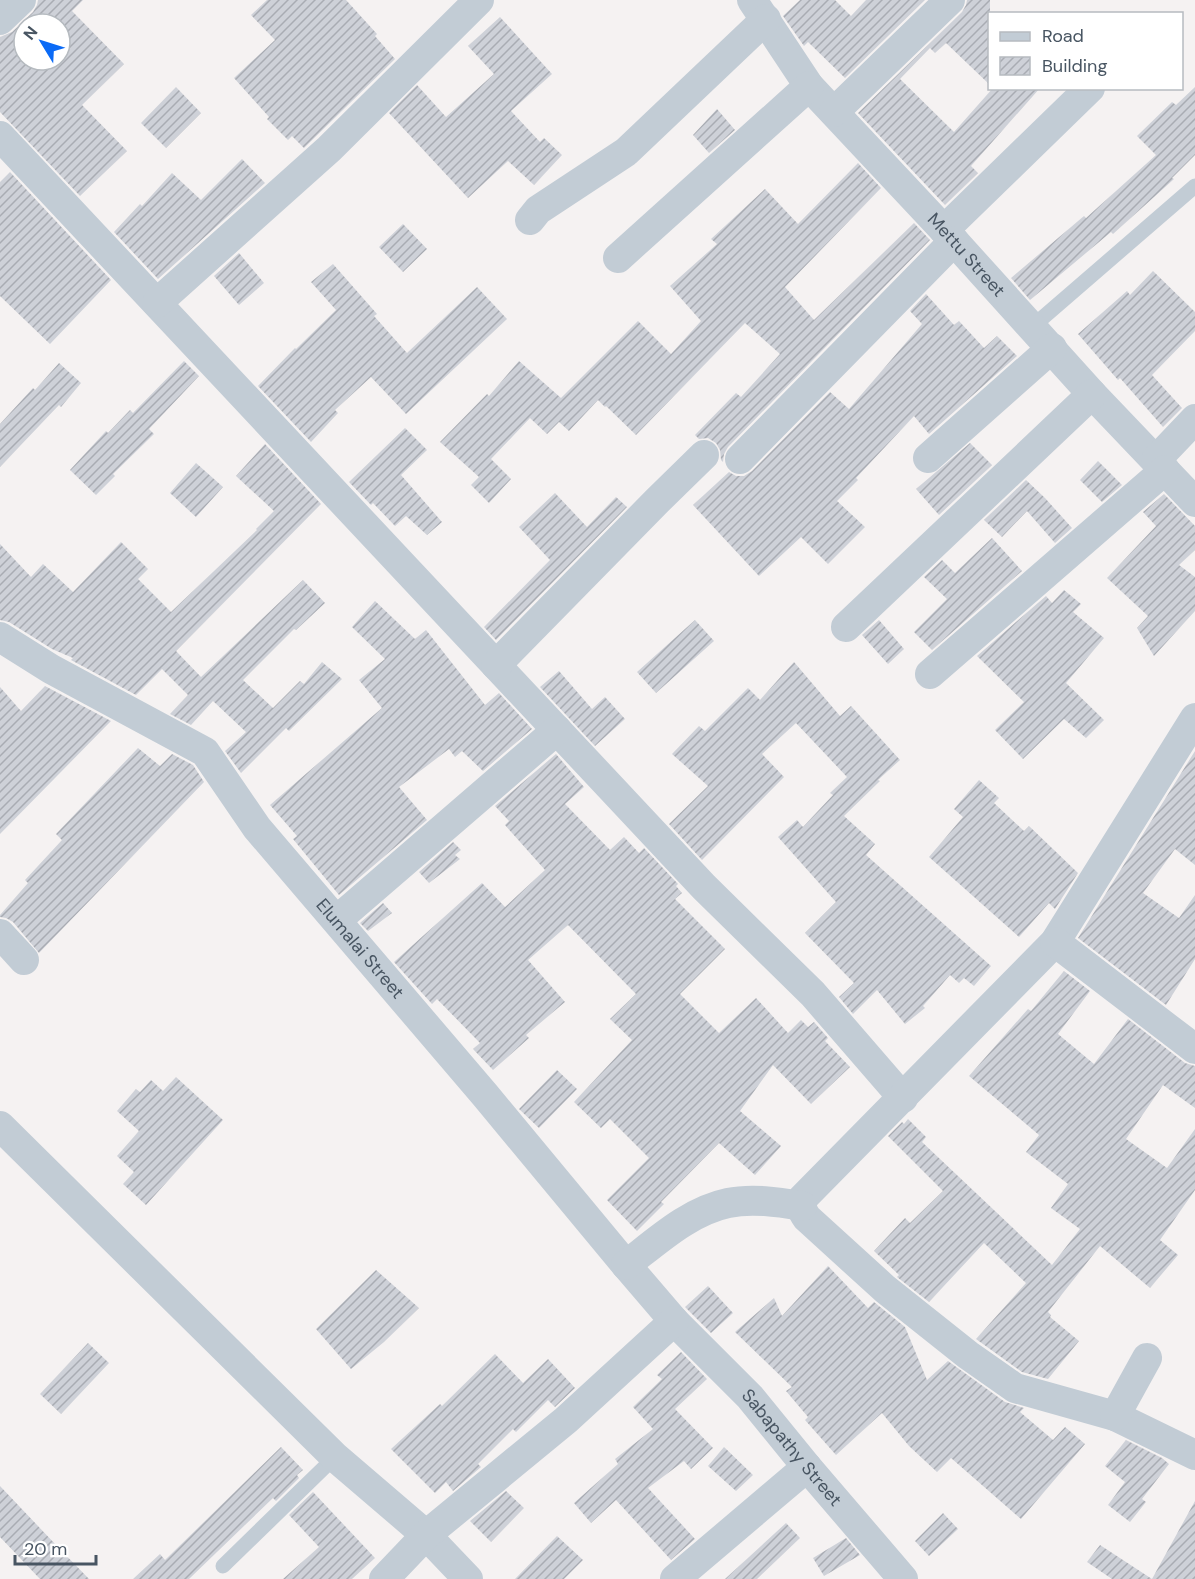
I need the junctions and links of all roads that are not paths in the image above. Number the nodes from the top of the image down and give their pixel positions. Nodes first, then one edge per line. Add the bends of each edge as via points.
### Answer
1 (21, 0) edge
2 (479, 0) edge
3 (950, 0) edge
4 (762, 7) edge
5 (0, 20) edge
6 (809, 86) junction
7 (1088, 90) edge
8 (834, 112) junction
9 (0, 136) edge
10 (1195, 186) edge
11 (530, 220) dead end
12 (949, 236) junction
13 (618, 258) dead end
14 (157, 303) junction
15 (1032, 327) junction
16 (1052, 348) junction
17 (1092, 394) junction
18 (1195, 419) edge
19 (704, 455) dead end
20 (928, 458) dead end
21 (740, 459) dead end
22 (1161, 465) junction
23 (1195, 502) edge
24 (846, 627) dead end
25 (0, 637) edge
26 (496, 665) junction
27 (930, 674) dead end
28 (1195, 718) edge
29 (557, 730) junction
30 (337, 920) junction
31 (0, 934) edge
32 (1055, 942) junction
33 (24, 960) dead end
34 (1195, 1049) edge
35 (903, 1098) junction
36 (0, 1126) edge
37 (802, 1206) junction
38 (626, 1265) junction
39 (674, 1321) junction
40 (1147, 1358) dead end
41 (1115, 1416) junction
42 (1195, 1455) edge
43 (335, 1457) junction
44 (807, 1467) junction
45 (426, 1535) junction
46 (223, 1566) dead end
47 (892, 1576) edge
48 (384, 1579) edge
49 (468, 1579) edge
50 (675, 1579) edge

1 - 5 street
2 - 14 street via 329,150
3 - 8 street
4 - 6 street, Mettu Street
4 - 11 street via 626,152 538,210
6 - 8 street, Mettu Street
6 - 13 street
7 - 12 street
8 - 12 street, Mettu Street
9 - 14 street
10 - 15 lane
12 - 15 street, Mettu Street
12 - 21 street
14 - 26 street
15 - 16 street, Mettu Street
16 - 17 street, Mettu Street
16 - 20 street
17 - 22 street, Mettu Street
17 - 24 street
18 - 22 street
19 - 26 street
22 - 23 street, Mettu Street
22 - 27 street
25 - 30 street, Elumalai Street via 205,752 257,828
26 - 29 street
28 - 32 street
29 - 30 street
29 - 35 street via 704,887 813,994
30 - 38 street, Elumalai Street
31 - 33 street
32 - 34 street
32 - 35 street
35 - 37 street via 802,1199
36 - 43 street
37 - 38 street via 771,1201 728,1203 675,1228
37 - 41 street via 807,1218 885,1289 1015,1388
38 - 39 street, Elumalai Street
39 - 44 street, Sabapathy Street via 750,1397
39 - 45 street via 566,1420
40 - 41 street
41 - 42 street
43 - 45 street
43 - 46 lane
44 - 47 street, Sabapathy Street
44 - 50 street
45 - 48 street
45 - 49 street

